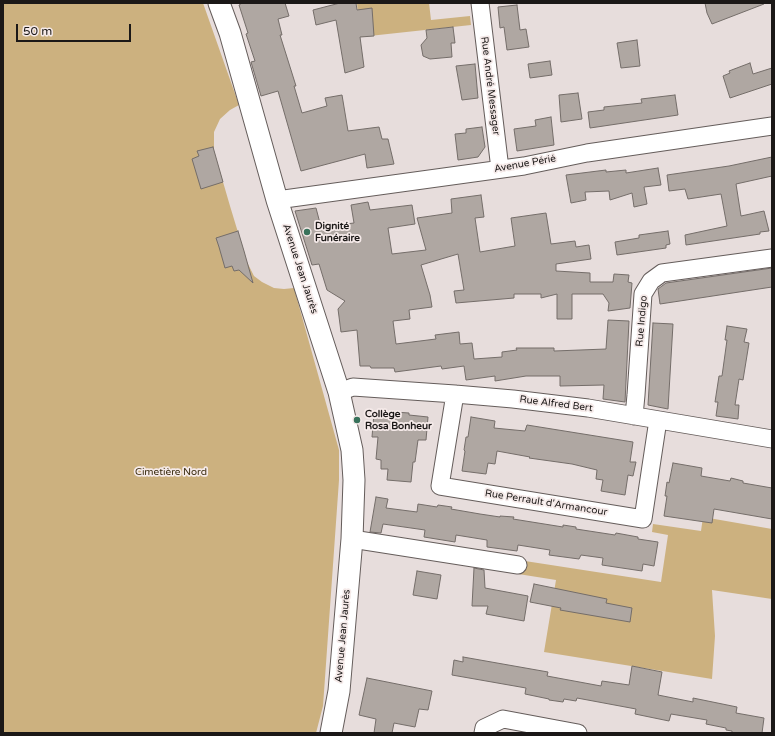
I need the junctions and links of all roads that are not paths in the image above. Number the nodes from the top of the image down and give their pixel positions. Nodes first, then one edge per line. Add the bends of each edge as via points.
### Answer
1 (219, 3) edge
2 (480, 3) edge
3 (772, 126) edge
4 (500, 169) junction
5 (277, 200) junction
6 (772, 258) edge
7 (339, 392) junction
8 (455, 394) junction
9 (634, 416) junction
10 (658, 420) junction
11 (772, 439) edge
12 (352, 539) junction
13 (518, 565) dead end
14 (331, 733) edge
15 (483, 733) edge
16 (578, 733) edge

1 - 5 street, Avenue Jean Jaurès via 230,33
2 - 4 street, Rue André Messager
3 - 4 street, Avenue Périé via 587,153
4 - 5 street, Avenue Périé
5 - 7 street, Avenue Jean Jaurès
6 - 9 street, Rue Indigo via 662,273 650,281 642,294
7 - 8 street, Rue Alfred Bert via 353,387
7 - 12 street, Avenue Jean Jaurès via 354,465
8 - 9 street, Rue Alfred Bert via 580,407
8 - 10 street, Rue Perrault d'Armancour via 440,486 643,519
9 - 10 street, Rue Alfred Bert
10 - 11 street, Rue Alfred Bert
12 - 13 street
12 - 14 street, Avenue Jean Jaurès via 339,691
15 - 16 street via 484,728 503,719

